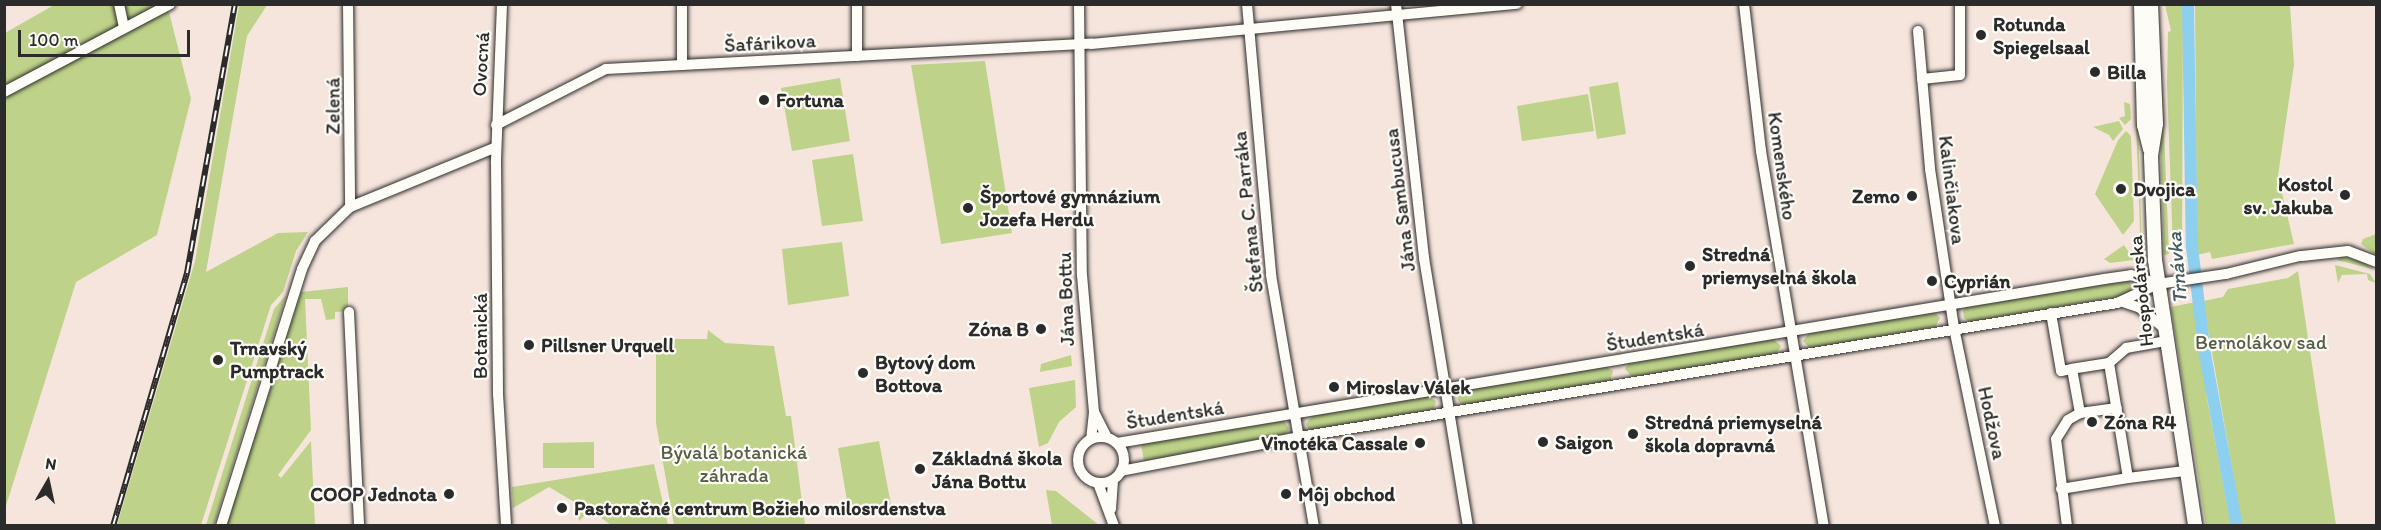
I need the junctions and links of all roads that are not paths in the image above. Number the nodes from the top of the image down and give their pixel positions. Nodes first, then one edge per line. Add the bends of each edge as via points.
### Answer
1 (119, 4) edge
2 (170, 4) edge
3 (348, 4) edge
4 (502, 4) edge
5 (682, 4) edge
6 (857, 4) edge
7 (1079, 4) edge
8 (1247, 4) edge
9 (1396, 4) edge
10 (1517, 4) edge
11 (1744, 4) edge
12 (1960, 4) edge
13 (2141, 4) edge
14 (2151, 4) edge
15 (1397, 16) junction
16 (124, 27) junction
17 (1248, 31) junction
18 (1918, 31) dead end
19 (1080, 45) junction
20 (857, 56) junction
21 (682, 65) junction
22 (1922, 79) junction
23 (4, 92) edge
24 (496, 125) junction
25 (496, 147) junction
26 (2151, 157) junction
27 (350, 207) junction
28 (2376, 262) edge
29 (2158, 284) junction
30 (2123, 302) junction
31 (1950, 305) junction
32 (349, 312) dead end
33 (2051, 313) junction
34 (1953, 328) junction
35 (1790, 332) junction
36 (2165, 334) junction
37 (1794, 354) junction
38 (2109, 363) junction
39 (2072, 369) junction
40 (1444, 390) junction
41 (2116, 408) junction
42 (1094, 412) junction
43 (2080, 412) junction
44 (1448, 413) junction
45 (1296, 414) junction
46 (1299, 437) junction
47 (1091, 439) junction
48 (1112, 440) junction
49 (1121, 471) junction
50 (2185, 471) junction
51 (2128, 478) junction
52 (1113, 480) junction
53 (1098, 483) junction
54 (2061, 489) junction
55 (1111, 509) junction
56 (221, 525) edge
57 (359, 525) edge
58 (506, 525) edge
59 (1114, 525) edge
60 (1314, 525) edge
61 (1468, 525) edge
62 (1824, 525) edge
63 (1995, 525) edge
64 (2067, 525) edge
65 (2194, 525) edge

1 - 16 street
2 - 16 street
3 - 27 street, Zelená
4 - 24 street, Ovocná
5 - 21 street
6 - 20 street
7 - 19 street, Jána Bottu
8 - 17 street, Štefana C. Parráka
9 - 15 street, Jána Sambucusa
10 - 15 street, Šafárikova
11 - 35 street, Komenského via 1761,151
12 - 22 street via 1960,75
13 - 26 street, Hospodárska via 2144,125
14 - 26 street, Hospodárska via 2156,124
15 - 17 street, Šafárikova
15 - 40 street, Jána Sambucusa
16 - 23 street
17 - 19 street, Šafárikova
17 - 45 street, Štefana C. Parráka via 1271,275
18 - 22 street, Kalinčiakova
19 - 20 street, Šafárikova
19 - 42 street, Jána Bottu via 1084,330
20 - 21 street, Šafárikova
21 - 24 street, Šafárikova via 599,71
22 - 31 street, Kalinčiakova via 1930,169
24 - 25 street
25 - 27 street
25 - 58 street, Botanická via 498,394
26 - 29 street, Hospodárska
27 - 56 street via 315,241 302,269
28 - 29 street via 2348,251 2301,256
29 - 30 street, Študentská
29 - 31 street, Študentská via 2131,275
29 - 36 street, Hospodárska
30 - 33 street, Študentská
30 - 36 street via 2140,308
31 - 34 street, Kalinčiakova
31 - 35 street, Študentská
32 - 57 street
33 - 34 street, Študentská
33 - 39 street via 2061,371
34 - 37 street, Študentská
34 - 63 street, Hodžova
35 - 37 street, Komenského
35 - 40 street, Študentská
36 - 38 street via 2126,348
36 - 50 street, Hospodárska
37 - 44 street, Študentská
37 - 62 street, Komenského
38 - 39 street
38 - 41 street
39 - 43 street
40 - 44 street, Jána Sambucusa
40 - 45 street, Študentská
41 - 43 street
41 - 51 street
42 - 47 street, Jána Bottu
42 - 48 street, Jána Bottu
43 - 54 street via 2068,420 2056,439
44 - 46 street, Študentská
44 - 61 street, Jána Sambucusa
45 - 46 street, Štefana C. Parráka
45 - 48 street, Študentská
46 - 49 street, Študentská
46 - 60 street, Štefana C. Parráka
47 - 48 street
47 - 53 street, Jána Bottu via 1079,451 1078,465 1086,479
48 - 49 street, Jána Bottu via 1124,456
49 - 52 street
50 - 51 street
50 - 65 street, Hospodárska
51 - 54 street
52 - 53 street
52 - 55 street, Jána Bottu
53 - 55 street, Jána Bottu
54 - 64 street
55 - 59 street, Jána Bottu

